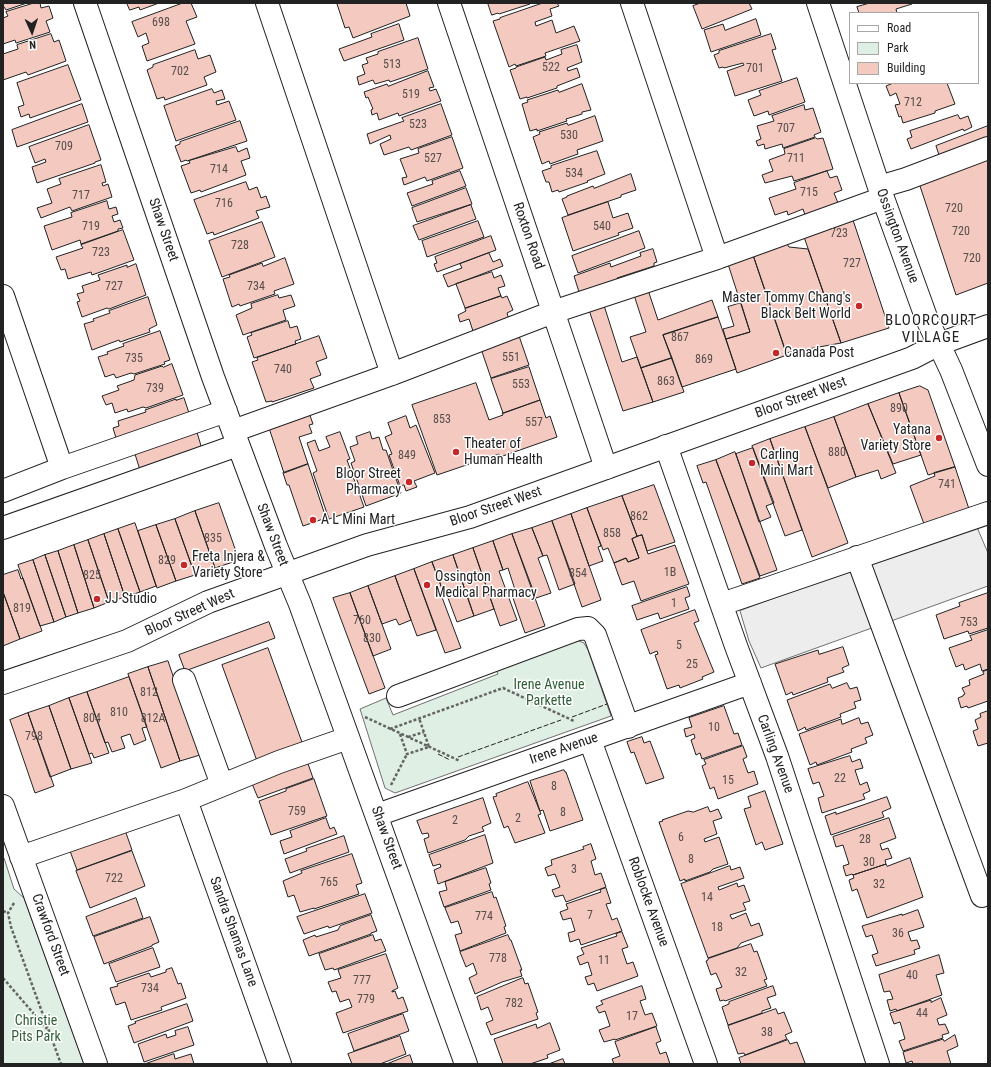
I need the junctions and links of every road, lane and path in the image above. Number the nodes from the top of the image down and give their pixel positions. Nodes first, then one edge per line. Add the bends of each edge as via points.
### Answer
1 (85, 3) edge
2 (267, 3) edge
3 (449, 3) edge
4 (632, 3) edge
5 (818, 3) edge
6 (988, 148) edge
7 (881, 193) junction
8 (717, 258) junction
9 (3, 296) edge
10 (553, 312) junction
11 (988, 326) edge
12 (939, 344) junction
13 (392, 374) junction
14 (226, 411) junction
15 (236, 438) junction
16 (666, 446) junction
17 (988, 465) edge
18 (62, 468) junction
19 (606, 468) junction
20 (3, 491) edge
21 (988, 513) edge
22 (3, 528) edge
23 (857, 557) junction
24 (287, 574) junction
25 (722, 604) junction
26 (184, 680) dead end
27 (3, 683) edge
28 (750, 683) junction
29 (398, 696) dead end
30 (364, 717) dead end
31 (419, 718) junction
32 (576, 722) dead end
33 (628, 727) junction
34 (390, 729) junction
35 (424, 732) junction
36 (400, 733) junction
37 (408, 737) junction
38 (348, 738) junction
39 (590, 740) junction
40 (429, 747) junction
41 (407, 754) junction
42 (462, 762) dead end
43 (222, 785) junction
44 (390, 787) dead end
45 (186, 800) junction
46 (3, 806) edge
47 (377, 814) junction
48 (21, 857) junction
49 (982, 896) dead end
50 (3, 911) edge
51 (3, 978) edge
52 (49, 1032) junction
53 (61, 1064) edge
54 (96, 1064) edge
55 (280, 1064) edge
56 (466, 1064) edge
57 (706, 1064) edge
58 (878, 1064) edge

1 - 14 street, Shaw Street
2 - 13 street
3 - 10 street, Roxton Road
4 - 8 street
5 - 7 street, Ossington Avenue
6 - 7 street via 906,178
7 - 8 street
7 - 12 street, Ossington Avenue via 926,317
8 - 10 street
9 - 18 street
10 - 13 street
10 - 19 street, Roxton Road
11 - 12 street, Bloor Street West
12 - 16 street, Bloor Street West via 912,358
12 - 17 street, Ossington Avenue
13 - 15 street
14 - 15 street, Shaw Street
14 - 18 street
15 - 22 street
15 - 24 street, Shaw Street
16 - 19 street, Bloor Street West
16 - 25 street, Carling Avenue
18 - 20 street
19 - 24 street, Bloor Street West via 470,517 367,545
21 - 23 street
23 - 25 street
23 - 49 street
24 - 27 street, Bloor Street West via 208,602 126,641
24 - 38 street, Shaw Street
25 - 28 street, Carling Avenue
26 - 43 street
28 - 33 street, Irene Avenue
28 - 58 street, Carling Avenue via 777,756
29 - 33 street via 578,629 588,628 596,635
30 - 34 path
31 - 32 path via 503,688
31 - 34 path
31 - 35 path
33 - 39 street, Irene Avenue
34 - 36 path
35 - 37 path
35 - 40 path
36 - 37 path
36 - 41 path
37 - 40 path
38 - 43 street
38 - 47 street, Shaw Street
39 - 47 street, Irene Avenue
39 - 57 street, Roblocke Avenue
40 - 41 path
40 - 42 path
41 - 44 path
43 - 45 street
45 - 48 street
45 - 55 street, Sandra Shamas Lane
46 - 48 street, Crawford Street
47 - 56 street, Shaw Street
48 - 54 street, Crawford Street
50 - 52 path via 8,913
51 - 52 path
52 - 53 path

